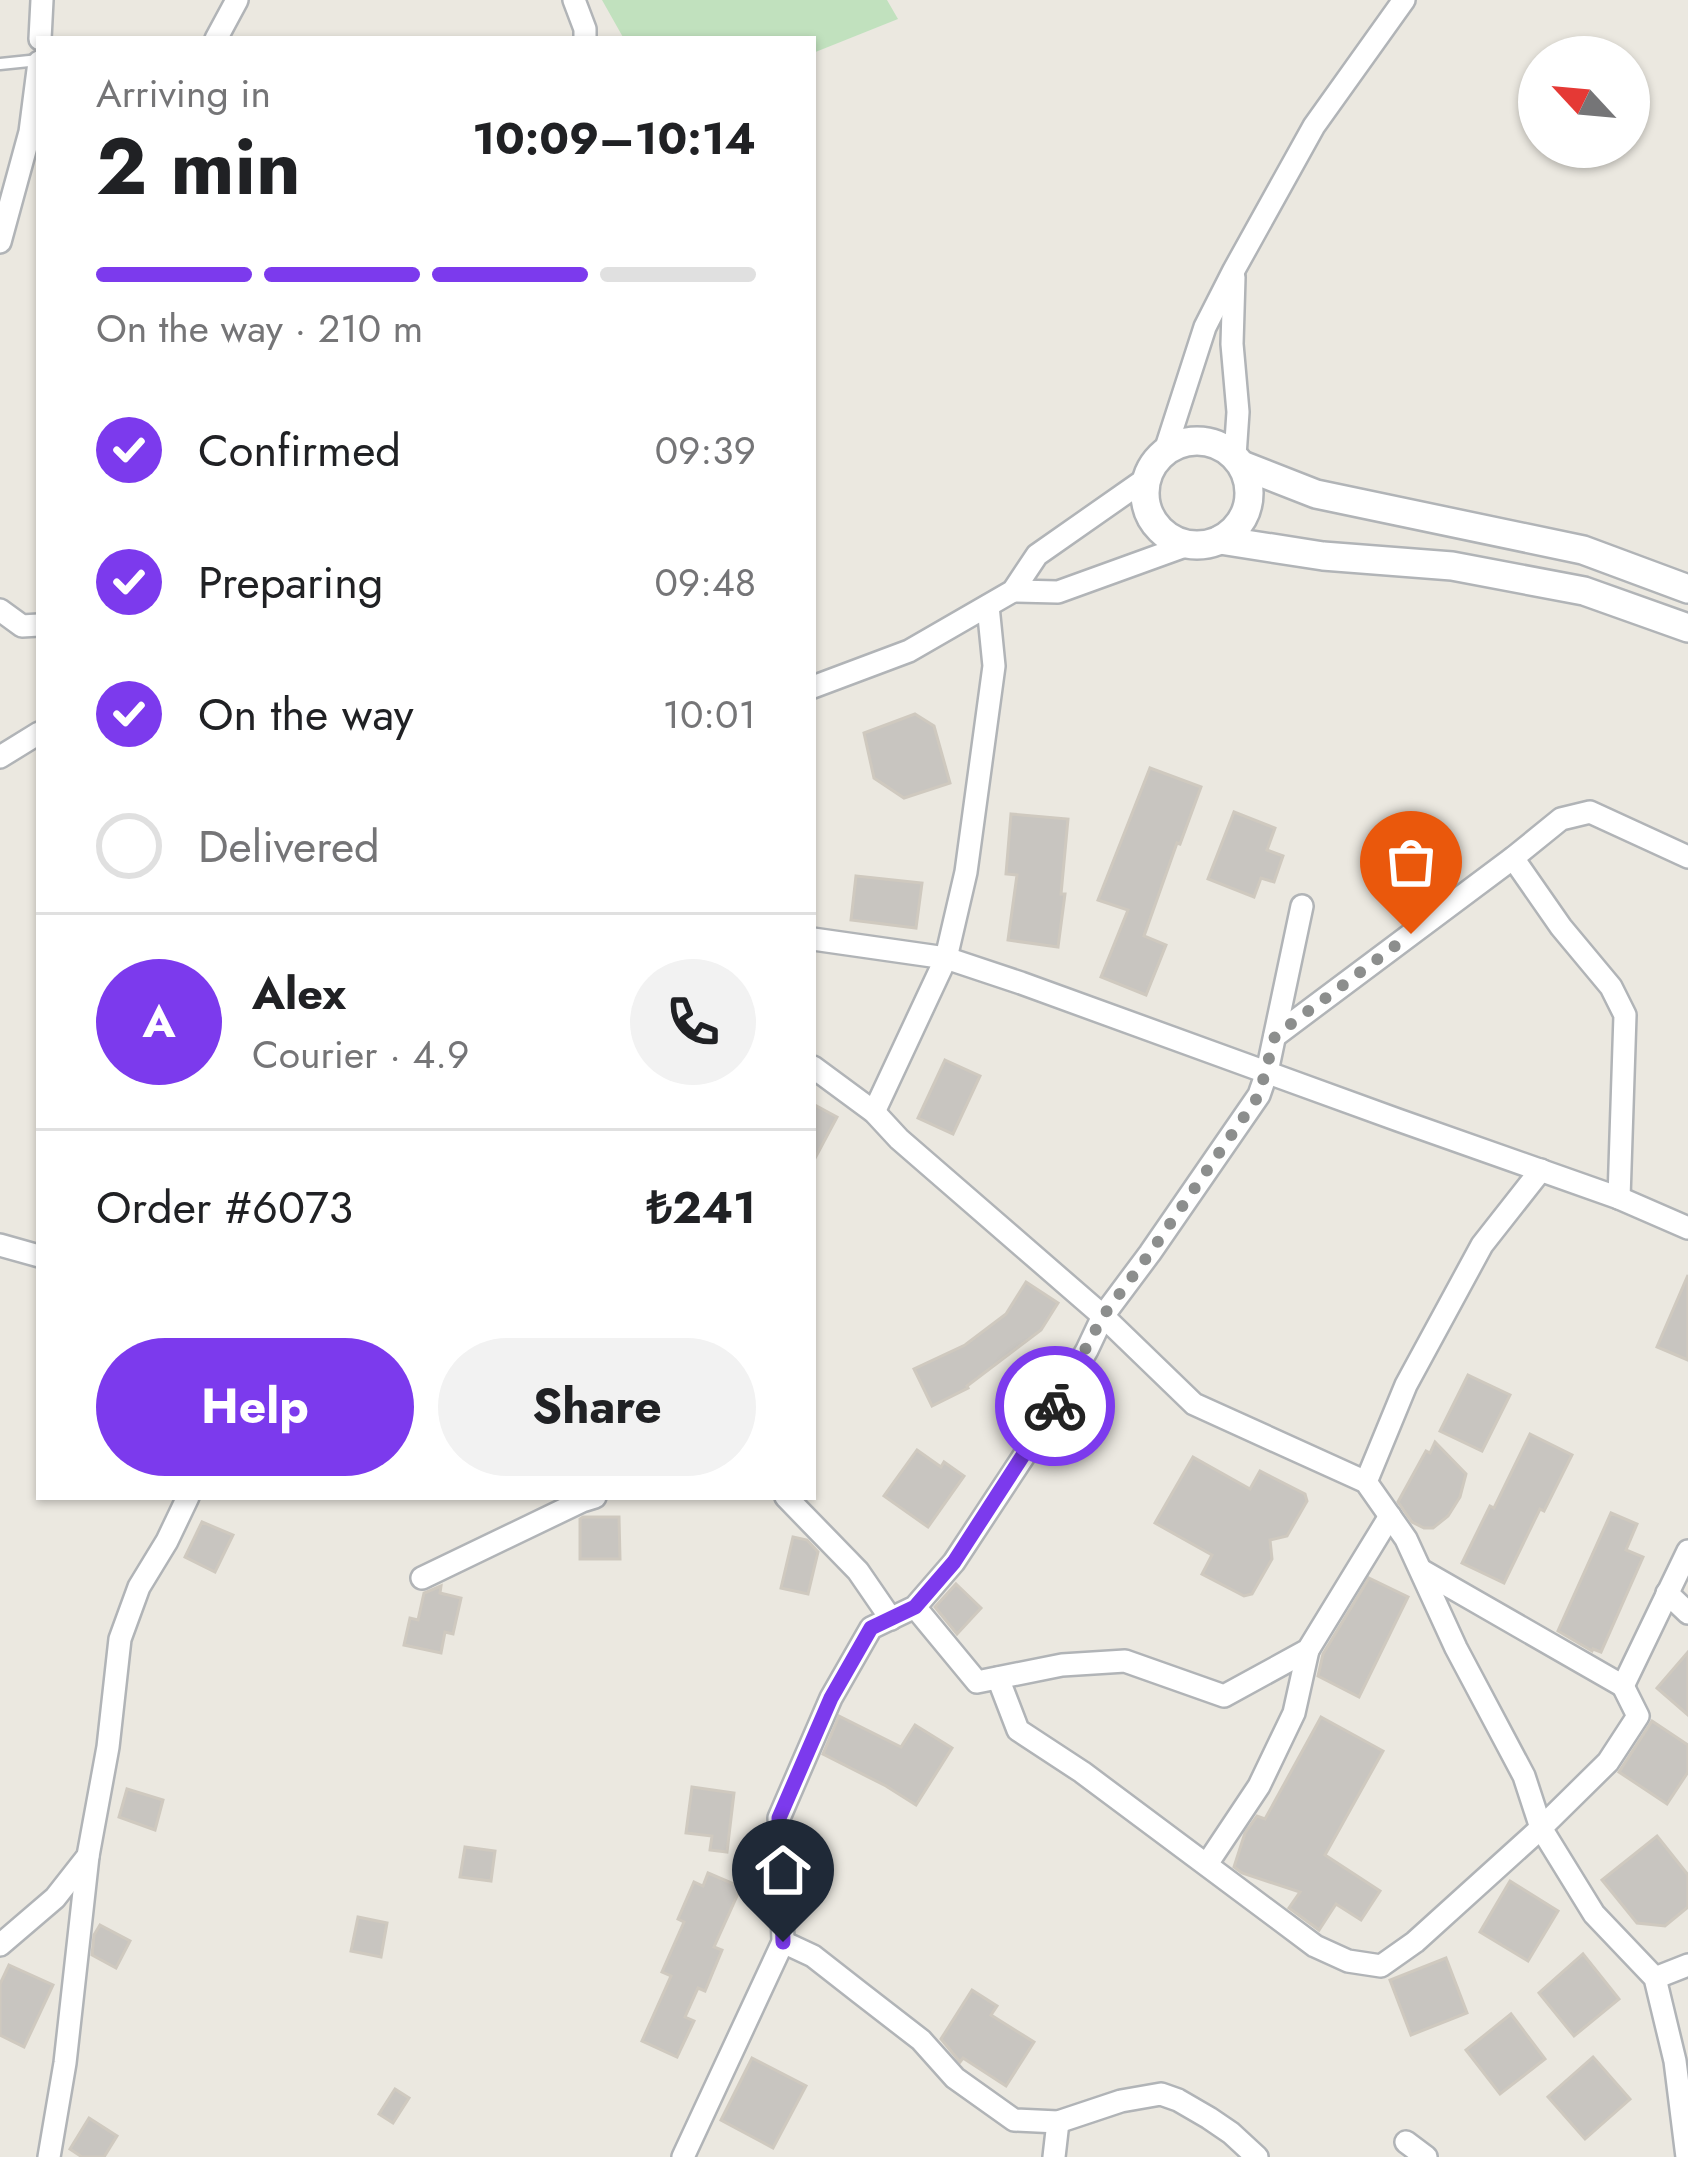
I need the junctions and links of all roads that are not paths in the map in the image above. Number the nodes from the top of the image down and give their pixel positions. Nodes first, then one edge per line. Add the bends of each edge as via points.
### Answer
1 (42, 0) edge
2 (237, 0) edge
3 (574, 0) edge
4 (1404, 0) edge
5 (40, 36) edge
6 (218, 36) edge
7 (585, 36) edge
8 (36, 61) edge
9 (0, 64) edge
10 (36, 85) edge
11 (0, 242) edge
12 (1234, 269) junction
13 (1165, 451) junction
14 (1239, 460) junction
15 (1147, 478) junction
16 (1220, 540) junction
17 (1188, 544) junction
18 (1688, 589) edge
19 (1012, 591) junction
20 (988, 606) junction
21 (0, 610) edge
22 (36, 626) edge
23 (1688, 628) edge
24 (816, 686) edge
25 (36, 735) edge
26 (0, 757) edge
27 (1688, 857) edge
28 (1513, 858) junction
29 (1302, 906) dead end
30 (816, 939) edge
31 (946, 958) junction
32 (1275, 1036) junction
33 (816, 1068) edge
34 (1267, 1072) junction
35 (874, 1112) junction
36 (1541, 1170) junction
37 (1619, 1198) junction
38 (1688, 1228) edge
39 (0, 1245) edge
40 (36, 1255) edge
41 (1103, 1316) junction
42 (1366, 1482) junction
43 (187, 1500) edge
44 (586, 1500) edge
45 (789, 1500) edge
46 (1390, 1516) junction
47 (1688, 1550) edge
48 (1420, 1570) junction
49 (422, 1579) dead end
50 (1667, 1593) junction
51 (915, 1607) junction
52 (1688, 1613) edge
53 (891, 1618) junction
54 (1307, 1650) junction
55 (998, 1678) junction
56 (1623, 1687) junction
57 (1540, 1828) junction
58 (88, 1856) junction
59 (1207, 1864) junction
60 (783, 1942) junction
61 (0, 1945) edge
62 (1688, 1965) edge
63 (1655, 1978) junction
64 (1686, 2121) edge
65 (1058, 2122) junction
66 (1231, 2132) junction
67 (1406, 2142) dead end
68 (49, 2157) edge
69 (682, 2157) edge
70 (1054, 2157) edge
71 (1221, 2157) edge
72 (1257, 2157) edge
73 (1426, 2157) edge
74 (1687, 2157) edge

1 - 5 street
2 - 6 street
3 - 7 street
4 - 12 street via 1314,126
8 - 9 lane
10 - 11 street
12 - 13 street via 1204,327
12 - 14 street
13 - 14 street via 1207,441
13 - 15 street
14 - 16 street via 1250,485 1248,507
14 - 18 street via 1316,494 1583,550
15 - 17 street via 1153,521
15 - 19 street via 1037,555
16 - 17 street
16 - 23 street via 1452,566 1584,592
17 - 19 street via 1058,592
19 - 20 street
20 - 24 street via 909,651
20 - 31 street via 994,666 967,872
21 - 22 street
25 - 26 street
27 - 28 street via 1590,812 1561,819
28 - 32 street
28 - 37 street via 1625,1016
29 - 32 street
30 - 31 street
31 - 34 street
31 - 35 street
32 - 34 street
33 - 35 street
34 - 36 street
34 - 41 street via 1259,1095
35 - 41 street
36 - 37 street
36 - 42 street via 1482,1245 1406,1385
37 - 38 street
39 - 40 street
41 - 42 street via 1194,1404
41 - 51 street via 995,1502
42 - 46 street
43 - 58 street via 120,1639
44 - 49 street
45 - 53 street
46 - 48 street
46 - 54 street
47 - 50 street
48 - 56 street
48 - 57 street via 1524,1776
50 - 52 street
50 - 56 street
51 - 53 street
51 - 55 street via 977,1682
53 - 60 street via 871,1628 831,1698 779,1818
54 - 55 street via 1224,1696 1125,1661
54 - 59 street via 1294,1713 1259,1786
55 - 59 street via 1018,1730
56 - 57 street via 1638,1716 1607,1762
57 - 59 street via 1381,1966 1315,1946
57 - 63 street via 1594,1914
58 - 61 street via 55,1898
58 - 68 street
60 - 65 street via 859,1992 1014,2120
60 - 69 street
62 - 63 street
63 - 64 street
64 - 74 street
65 - 66 street via 1161,2094
65 - 70 street
66 - 71 street
66 - 72 street
67 - 73 street

